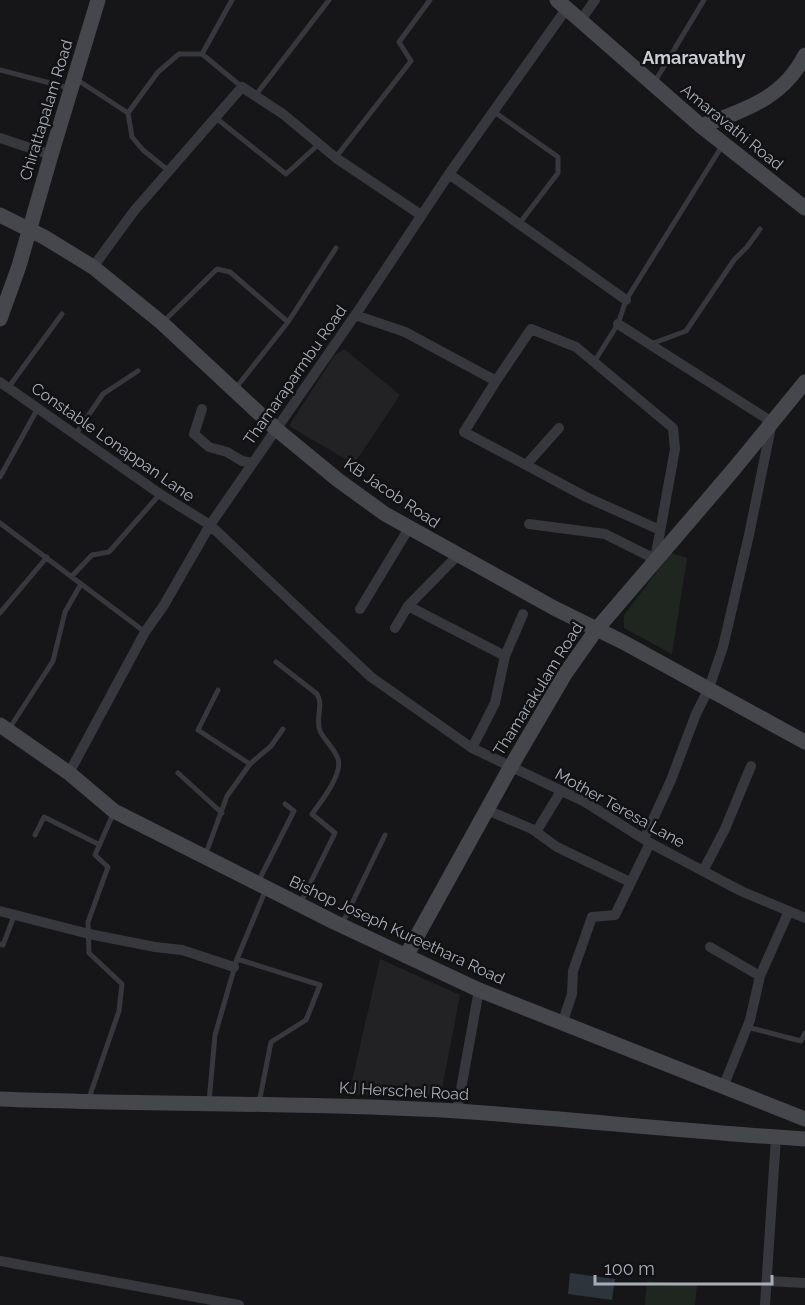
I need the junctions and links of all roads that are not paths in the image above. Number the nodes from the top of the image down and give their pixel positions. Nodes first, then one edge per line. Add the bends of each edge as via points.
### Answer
1 (98, 0) edge
2 (232, 0) edge
3 (329, 0) edge
4 (430, 0) edge
5 (595, 0) edge
6 (704, 0) edge
7 (562, 4) edge
8 (581, 20) junction
9 (202, 54) junction
10 (803, 65) edge
11 (0, 70) edge
12 (73, 83) junction
13 (653, 84) junction
14 (242, 87) junction
15 (255, 96) junction
16 (493, 111) junction
17 (128, 113) junction
18 (216, 118) junction
19 (701, 126) junction
20 (0, 138) edge
21 (319, 144) junction
22 (723, 144) junction
23 (51, 155) junction
24 (336, 158) junction
25 (169, 171) junction
26 (449, 174) junction
27 (805, 208) edge
28 (0, 215) edge
29 (422, 215) junction
30 (519, 224) junction
31 (760, 229) dead end
32 (30, 230) junction
33 (336, 248) dead end
34 (93, 267) junction
35 (626, 300) junction
36 (62, 314) dead end
37 (355, 315) junction
38 (0, 319) edge
39 (288, 322) junction
40 (162, 323) junction
41 (618, 324) junction
42 (650, 344) junction
43 (594, 362) junction
44 (138, 371) dead end
45 (496, 381) junction
46 (805, 382) edge
47 (4, 385) edge
48 (234, 390) junction
49 (38, 408) junction
50 (202, 409) dead end
51 (772, 422) junction
52 (276, 429) junction
53 (559, 429) dead end
54 (75, 435) junction
55 (252, 463) junction
56 (526, 465) junction
57 (0, 477) edge
58 (160, 494) junction
59 (0, 523) edge
60 (529, 524) dead end
61 (210, 525) junction
62 (409, 528) junction
63 (660, 530) junction
64 (457, 555) junction
65 (47, 557) junction
66 (655, 559) junction
67 (72, 576) junction
68 (81, 584) junction
69 (408, 606) junction
70 (360, 609) dead end
71 (0, 613) edge
72 (522, 614) dead end
73 (395, 628) dead end
74 (596, 630) junction
75 (145, 632) junction
76 (505, 656) junction
77 (276, 662) dead end
78 (709, 688) junction
79 (218, 690) dead end
80 (4, 727) edge
81 (283, 729) dead end
82 (805, 742) edge
83 (472, 748) junction
84 (250, 764) junction
85 (751, 766) dead end
86 (510, 768) junction
87 (69, 773) junction
88 (178, 773) dead end
89 (561, 791) junction
90 (285, 804) dead end
91 (487, 810) junction
92 (114, 811) junction
93 (222, 813) junction
94 (536, 832) junction
95 (35, 835) dead end
96 (385, 836) dead end
97 (647, 841) junction
98 (100, 845) junction
99 (204, 858) junction
100 (703, 872) junction
101 (630, 882) junction
102 (262, 886) junction
103 (301, 904) junction
104 (0, 911) edge
105 (789, 911) junction
106 (14, 915) junction
107 (805, 918) edge
108 (341, 925) junction
109 (89, 934) junction
110 (0, 944) edge
111 (710, 947) dead end
112 (406, 956) junction
113 (235, 963) junction
114 (759, 976) junction
115 (479, 990) junction
116 (562, 1024) junction
117 (747, 1027) junction
118 (805, 1033) edge
119 (724, 1085) junction
120 (0, 1099) edge
121 (87, 1103) junction
122 (259, 1104) junction
123 (208, 1105) junction
124 (457, 1111) junction
125 (805, 1119) edge
126 (776, 1137) junction
127 (805, 1139) edge
128 (0, 1261) edge
129 (767, 1281) junction
130 (805, 1283) edge
131 (240, 1305) edge
132 (765, 1305) edge

1 - 12 main road, Chirattapalam Road
2 - 9 lane
3 - 15 lane
4 - 24 lane via 399,42 411,61
5 - 8 street
6 - 13 lane
7 - 8 main road, Amaravathi Road
7 - 16 street, Thamaraparmbu Road
8 - 13 main road, Amaravathi Road
9 - 14 lane
9 - 17 lane via 179,54 158,72
10 - 19 main road via 767,98
11 - 12 lane
12 - 17 lane
12 - 23 main road, Chirattapalam Road
13 - 19 main road, Amaravathi Road
14 - 15 street
14 - 18 street
15 - 21 street
16 - 26 street, Thamaraparmbu Road
16 - 30 lane via 558,157 558,173
17 - 25 lane via 132,137
18 - 21 lane via 286,174
18 - 25 street
19 - 22 main road, Amaravathi Road
20 - 23 street
21 - 24 street
22 - 27 main road, Amaravathi Road
22 - 35 lane
23 - 32 main road, Chirattapalam Road
24 - 29 street
25 - 34 street
26 - 29 street, Thamaraparmbu Road
26 - 30 street
28 - 32 main road, KB Jacob Road
29 - 37 street, Thamaraparmbu Road
30 - 35 street
31 - 42 lane via 686,331
32 - 34 main road, KB Jacob Road
32 - 38 main road, Chirattapalam Road
33 - 39 lane
34 - 40 main road, KB Jacob Road
35 - 41 lane
36 - 47 lane
37 - 45 street via 405,332
37 - 52 street, Thamaraparmbu Road
39 - 40 lane via 230,272 217,269
39 - 48 lane
40 - 48 main road, KB Jacob Road
41 - 42 street
41 - 43 lane
42 - 51 street
43 - 45 street via 576,347 531,329
43 - 63 street via 673,428 675,449
44 - 54 lane via 103,394
45 - 56 street via 464,432
46 - 51 main road, Thamarakulam Road
47 - 49 street, Constable Lonappan Lane
48 - 52 main road, KB Jacob Road
49 - 54 street, Constable Lonappan Lane
49 - 57 lane
50 - 55 street via 194,434 209,447
51 - 66 main road, Thamarakulam Road
51 - 78 street via 725,636
52 - 55 street, Thamaraparmbu Road
52 - 62 main road, KB Jacob Road via 338,480
53 - 56 street
54 - 58 street, Constable Lonappan Lane
55 - 61 street, Thamaraparmbu Road
56 - 63 street
58 - 61 street, Constable Lonappan Lane
58 - 67 lane via 109,552 92,555
59 - 65 lane
60 - 66 street via 605,534
61 - 75 street, Thamaraparmbu Road
61 - 83 street, Mother Teresa Lane via 371,677
62 - 64 main road, KB Jacob Road
62 - 70 street
63 - 66 street
64 - 69 street
64 - 74 main road, KB Jacob Road
65 - 67 lane
65 - 71 lane
66 - 74 main road, Thamarakulam Road
67 - 68 lane
68 - 75 lane
68 - 80 lane via 64,612 53,661
69 - 73 street
69 - 76 street
72 - 76 street
74 - 78 main road, KB Jacob Road
74 - 86 main road, Thamarakulam Road via 565,674
75 - 87 street, Thamaraparmbu Road
76 - 83 street via 495,703
77 - 103 lane via 317,694 320,731 338,759 339,770 312,814 335,833
78 - 82 main road, KB Jacob Road
78 - 97 street
79 - 84 lane via 198,730
80 - 87 main road, Bishop Joseph Kureethara Road
81 - 84 lane via 272,746
83 - 86 street, Mother Teresa Lane
84 - 93 lane via 227,796
85 - 100 street
86 - 89 street, Mother Teresa Lane
86 - 91 main road, Thamarakulam Road
87 - 92 main road, Bishop Joseph Kureethara Road
88 - 93 lane
89 - 94 street
89 - 97 street, Mother Teresa Lane
90 - 102 lane via 294,811
91 - 94 street
91 - 112 main road, Thamarakulam Road
92 - 98 lane
92 - 99 main road, Bishop Joseph Kureethara Road
93 - 99 lane
94 - 101 street via 583,861
95 - 98 lane via 44,817
96 - 108 lane
97 - 100 street, Mother Teresa Lane
97 - 101 street
98 - 109 lane via 95,855 108,867 88,922
99 - 102 main road, Bishop Joseph Kureethara Road
100 - 105 street, Mother Teresa Lane
101 - 116 street via 615,915 592,917 573,971 572,993
102 - 103 main road, Bishop Joseph Kureethara Road
102 - 113 lane
103 - 108 main road, Bishop Joseph Kureethara Road
104 - 106 street
105 - 107 street, Mother Teresa Lane
105 - 114 street
106 - 109 street
106 - 110 lane via 3,945
108 - 112 main road, Bishop Joseph Kureethara Road
109 - 113 street
109 - 121 lane via 89,953 122,984 119,1011
111 - 114 street
112 - 115 main road, Bishop Joseph Kureethara Road
113 - 122 lane via 320,985 306,1020 272,1042
113 - 123 lane via 215,1035
114 - 117 street
115 - 116 main road, Bishop Joseph Kureethara Road
115 - 124 street
116 - 119 main road, Bishop Joseph Kureethara Road
117 - 118 lane via 801,1041
117 - 119 street
119 - 125 main road, Bishop Joseph Kureethara Road
120 - 121 main road, KJ Herschel Road
121 - 123 main road, KJ Herschel Road
122 - 123 main road, KJ Herschel Road
122 - 124 main road, KJ Herschel Road
124 - 126 main road, KJ Herschel Road
126 - 127 main road, KJ Herschel Road
126 - 129 street
128 - 131 street
129 - 130 street
129 - 132 street

